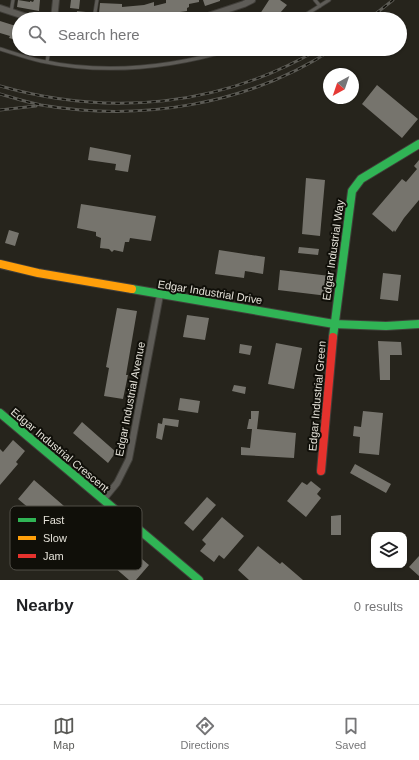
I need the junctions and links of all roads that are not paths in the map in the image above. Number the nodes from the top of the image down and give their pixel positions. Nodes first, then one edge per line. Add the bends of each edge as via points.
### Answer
1 (13, 0) edge
2 (56, 0) edge
3 (97, 0) edge
4 (252, 0) edge
5 (315, 0) edge
6 (329, 0) edge
7 (320, 6) junction
8 (0, 8) edge
9 (11, 12) joint
10 (55, 12) edge
11 (95, 12) edge
12 (220, 12) edge
13 (310, 12) edge
14 (0, 49) edge
15 (12, 52) edge
16 (25, 56) edge
17 (48, 56) edge
18 (206, 56) edge
19 (47, 62) junction
20 (419, 144) edge
21 (0, 264) edge
22 (160, 295) junction
23 (334, 324) junction
24 (419, 324) edge
25 (0, 413) edge
26 (321, 471) dead end
27 (103, 500) junction
28 (110, 506) edge
29 (142, 533) edge
30 (198, 580) edge

1 - 9 lane
2 - 10 street
3 - 11 lane
4 - 12 street
5 - 7 lane
6 - 7 lane
7 - 13 lane
8 - 9 street
14 - 15 lane
16 - 19 lane
17 - 19 lane
18 - 19 lane via 182,62 130,68
20 - 23 street, Edgar Industrial Way via 361,179 352,191
21 - 22 street, Edgar Industrial Drive
22 - 23 street, Edgar Industrial Drive
22 - 27 street, Edgar Industrial Avenue via 129,459 117,483
23 - 24 street, Edgar Industrial Drive
23 - 26 street, Edgar Industrial Green
25 - 27 street, Edgar Industrial Crescent
27 - 28 street, Edgar Industrial Crescent
29 - 30 street, Edgar Industrial Crescent

